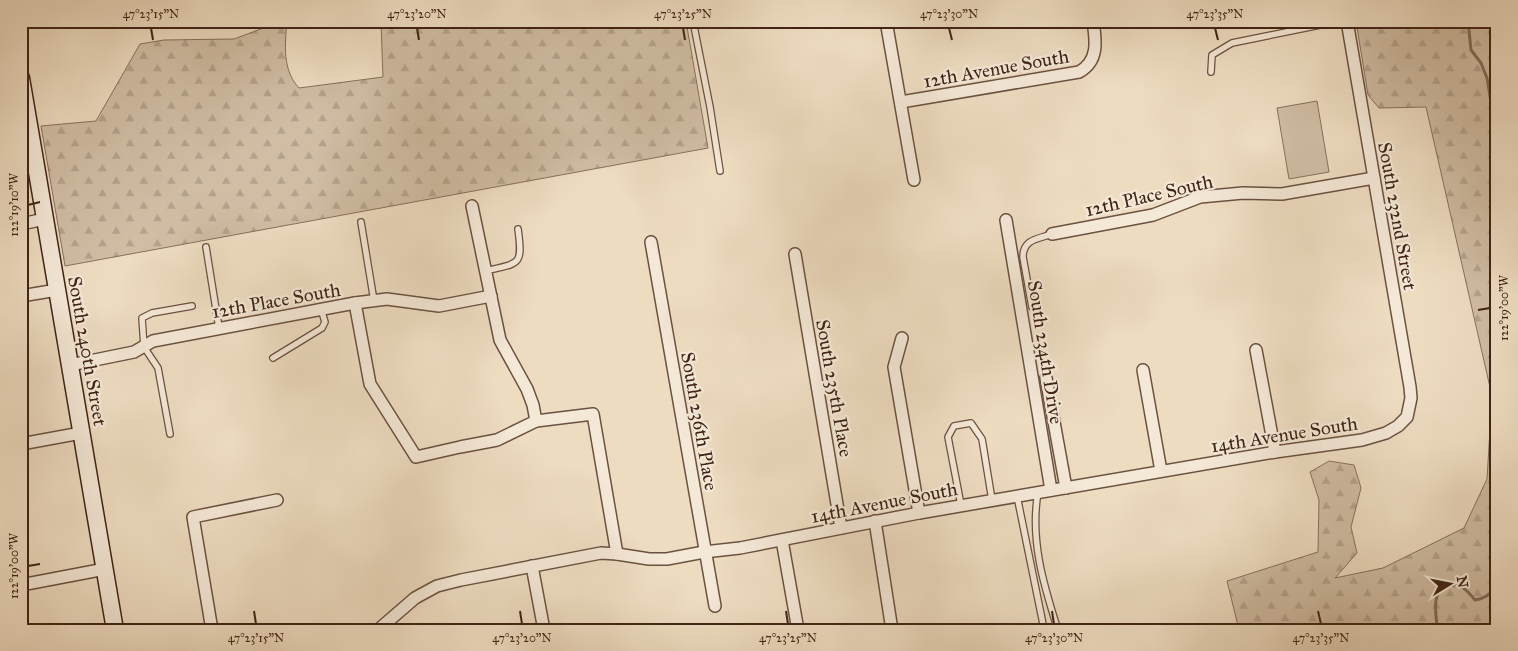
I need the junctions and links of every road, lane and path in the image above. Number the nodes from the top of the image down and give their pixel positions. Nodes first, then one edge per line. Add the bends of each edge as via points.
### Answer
1 (693, 21) edge
2 (886, 21) edge
3 (1093, 21) edge
4 (1340, 21) edge
5 (1347, 21) edge
6 (1211, 72) dead end
7 (21, 78) edge
8 (901, 102) junction
9 (720, 171) dead end
10 (1374, 178) junction
11 (914, 180) dead end
12 (472, 206) dead end
13 (45, 219) junction
14 (1006, 220) dead end
15 (361, 222) dead end
16 (21, 224) edge
17 (518, 229) dead end
18 (1052, 234) joint
19 (651, 242) dead end
20 (206, 247) dead end
21 (794, 254) dead end
22 (485, 271) junction
23 (57, 290) junction
24 (21, 296) edge
25 (491, 296) junction
26 (374, 301) junction
27 (356, 303) junction
28 (192, 306) dead end
29 (1032, 307) dead end
30 (322, 309) junction
31 (219, 328) junction
32 (902, 338) dead end
33 (144, 347) junction
34 (1256, 350) dead end
35 (273, 358) dead end
36 (70, 365) junction
37 (1143, 370) dead end
38 (1046, 378) dead end
39 (1407, 417) joint
40 (536, 421) junction
41 (82, 433) junction
42 (170, 434) dead end
43 (21, 444) edge
44 (1275, 452) junction
45 (1161, 471) junction
46 (1066, 488) junction
47 (1051, 490) junction
48 (1038, 492) junction
49 (1017, 496) junction
50 (278, 500) dead end
51 (992, 500) junction
52 (961, 505) junction
53 (919, 513) junction
54 (874, 521) junction
55 (841, 528) junction
56 (782, 540) junction
57 (704, 552) junction
58 (617, 554) junction
59 (532, 566) junction
60 (105, 569) junction
61 (21, 585) edge
62 (715, 606) dead end
63 (1043, 624) dead end
64 (1057, 627) dead end
65 (114, 630) edge
66 (212, 630) edge
67 (378, 630) edge
68 (544, 630) edge
69 (798, 630) edge
70 (892, 630) edge

1 - 9 lane
2 - 8 street
3 - 8 street, 12th Avenue South via 1095,46 1092,60 1075,73
4 - 6 lane via 1232,43 1212,55
5 - 10 street, South 232nd Street
7 - 13 street, South 240th Street
8 - 11 street
10 - 18 street, 12th Place South via 1282,194 1200,197 1154,215
10 - 39 street, South 232nd Street via 1410,387
12 - 22 street
13 - 16 street
13 - 23 street, South 240th Street
14 - 47 street, South 234th Drive
15 - 26 lane
17 - 22 lane via 519,260
18 - 29 lane via 1031,242 1023,249
19 - 57 street, South 236th Place
20 - 31 lane
21 - 55 street, South 235th Place
22 - 25 street
23 - 24 street
23 - 36 street, South 240th Street
25 - 26 street, 12th Place South via 439,306 387,299
25 - 40 street via 500,340 527,389
26 - 27 street, 12th Place South
27 - 30 street, 12th Place South
27 - 40 street via 370,384 416,457 496,440
28 - 33 lane via 144,316 141,321
30 - 31 street, 12th Place South
30 - 35 lane via 322,328
31 - 33 street, 12th Place South via 153,341
32 - 53 street via 894,368
33 - 36 street, 12th Place South
33 - 42 lane via 158,368
34 - 44 street
36 - 41 street, South 240th Street
37 - 45 street
38 - 46 street
39 - 44 street, 14th Avenue South via 1398,426 1374,437
40 - 58 street via 593,414
41 - 43 street
41 - 60 street, South 240th Street
44 - 45 street, 14th Avenue South
45 - 46 street, 14th Avenue South
46 - 47 street, 14th Avenue South
47 - 48 street, 14th Avenue South
48 - 49 street, 14th Avenue South
48 - 64 lane via 1036,548
49 - 51 street, 14th Avenue South
49 - 63 lane
50 - 66 street via 193,517
51 - 52 street, 14th Avenue South
51 - 52 lane via 982,439 971,423 954,426 948,437
52 - 53 street, 14th Avenue South
53 - 54 street, 14th Avenue South
54 - 55 street, 14th Avenue South
54 - 70 street
55 - 56 street, 14th Avenue South
56 - 57 street, 14th Avenue South
56 - 69 street
57 - 58 street, 14th Avenue South via 666,559
57 - 62 street, South 236th Place
58 - 59 street, 14th Avenue South
59 - 67 street, 14th Avenue South via 432,589 415,598
59 - 68 street
60 - 61 street
60 - 65 street, South 240th Street

